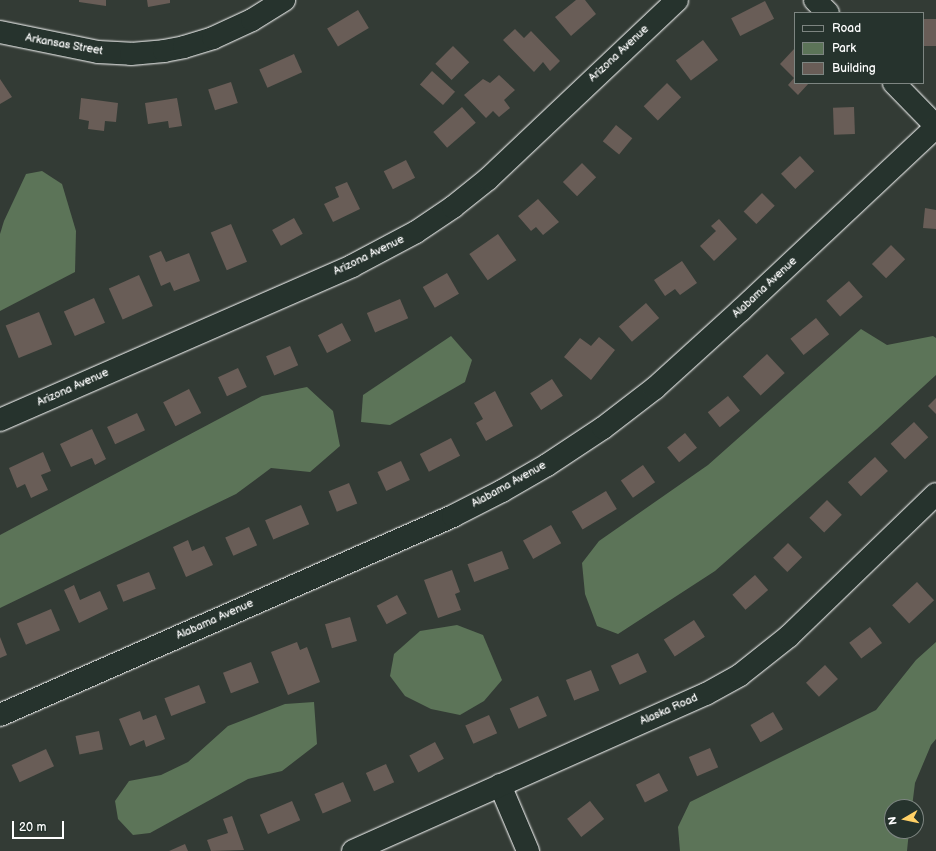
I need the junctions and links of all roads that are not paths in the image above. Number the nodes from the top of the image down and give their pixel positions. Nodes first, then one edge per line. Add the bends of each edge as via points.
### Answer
1 (284, 0) edge
2 (677, 0) edge
3 (815, 0) edge
4 (827, 12) edge
5 (0, 32) edge
6 (895, 84) edge
7 (936, 127) edge
8 (0, 420) edge
9 (936, 494) edge
10 (0, 715) edge
11 (500, 785) junction
12 (353, 851) edge
13 (528, 851) edge

1 - 5 street, Arkansas Street via 252,20 213,38 164,51 131,54 98,52
2 - 8 street, Arizona Avenue via 488,179 416,232 352,266
3 - 4 street
6 - 7 street
7 - 10 street, Alabama Avenue via 655,388 602,428 547,464 453,516
9 - 11 street, Alaska Road via 789,636 740,675 706,694
11 - 12 street, Alaska Road
11 - 13 street

